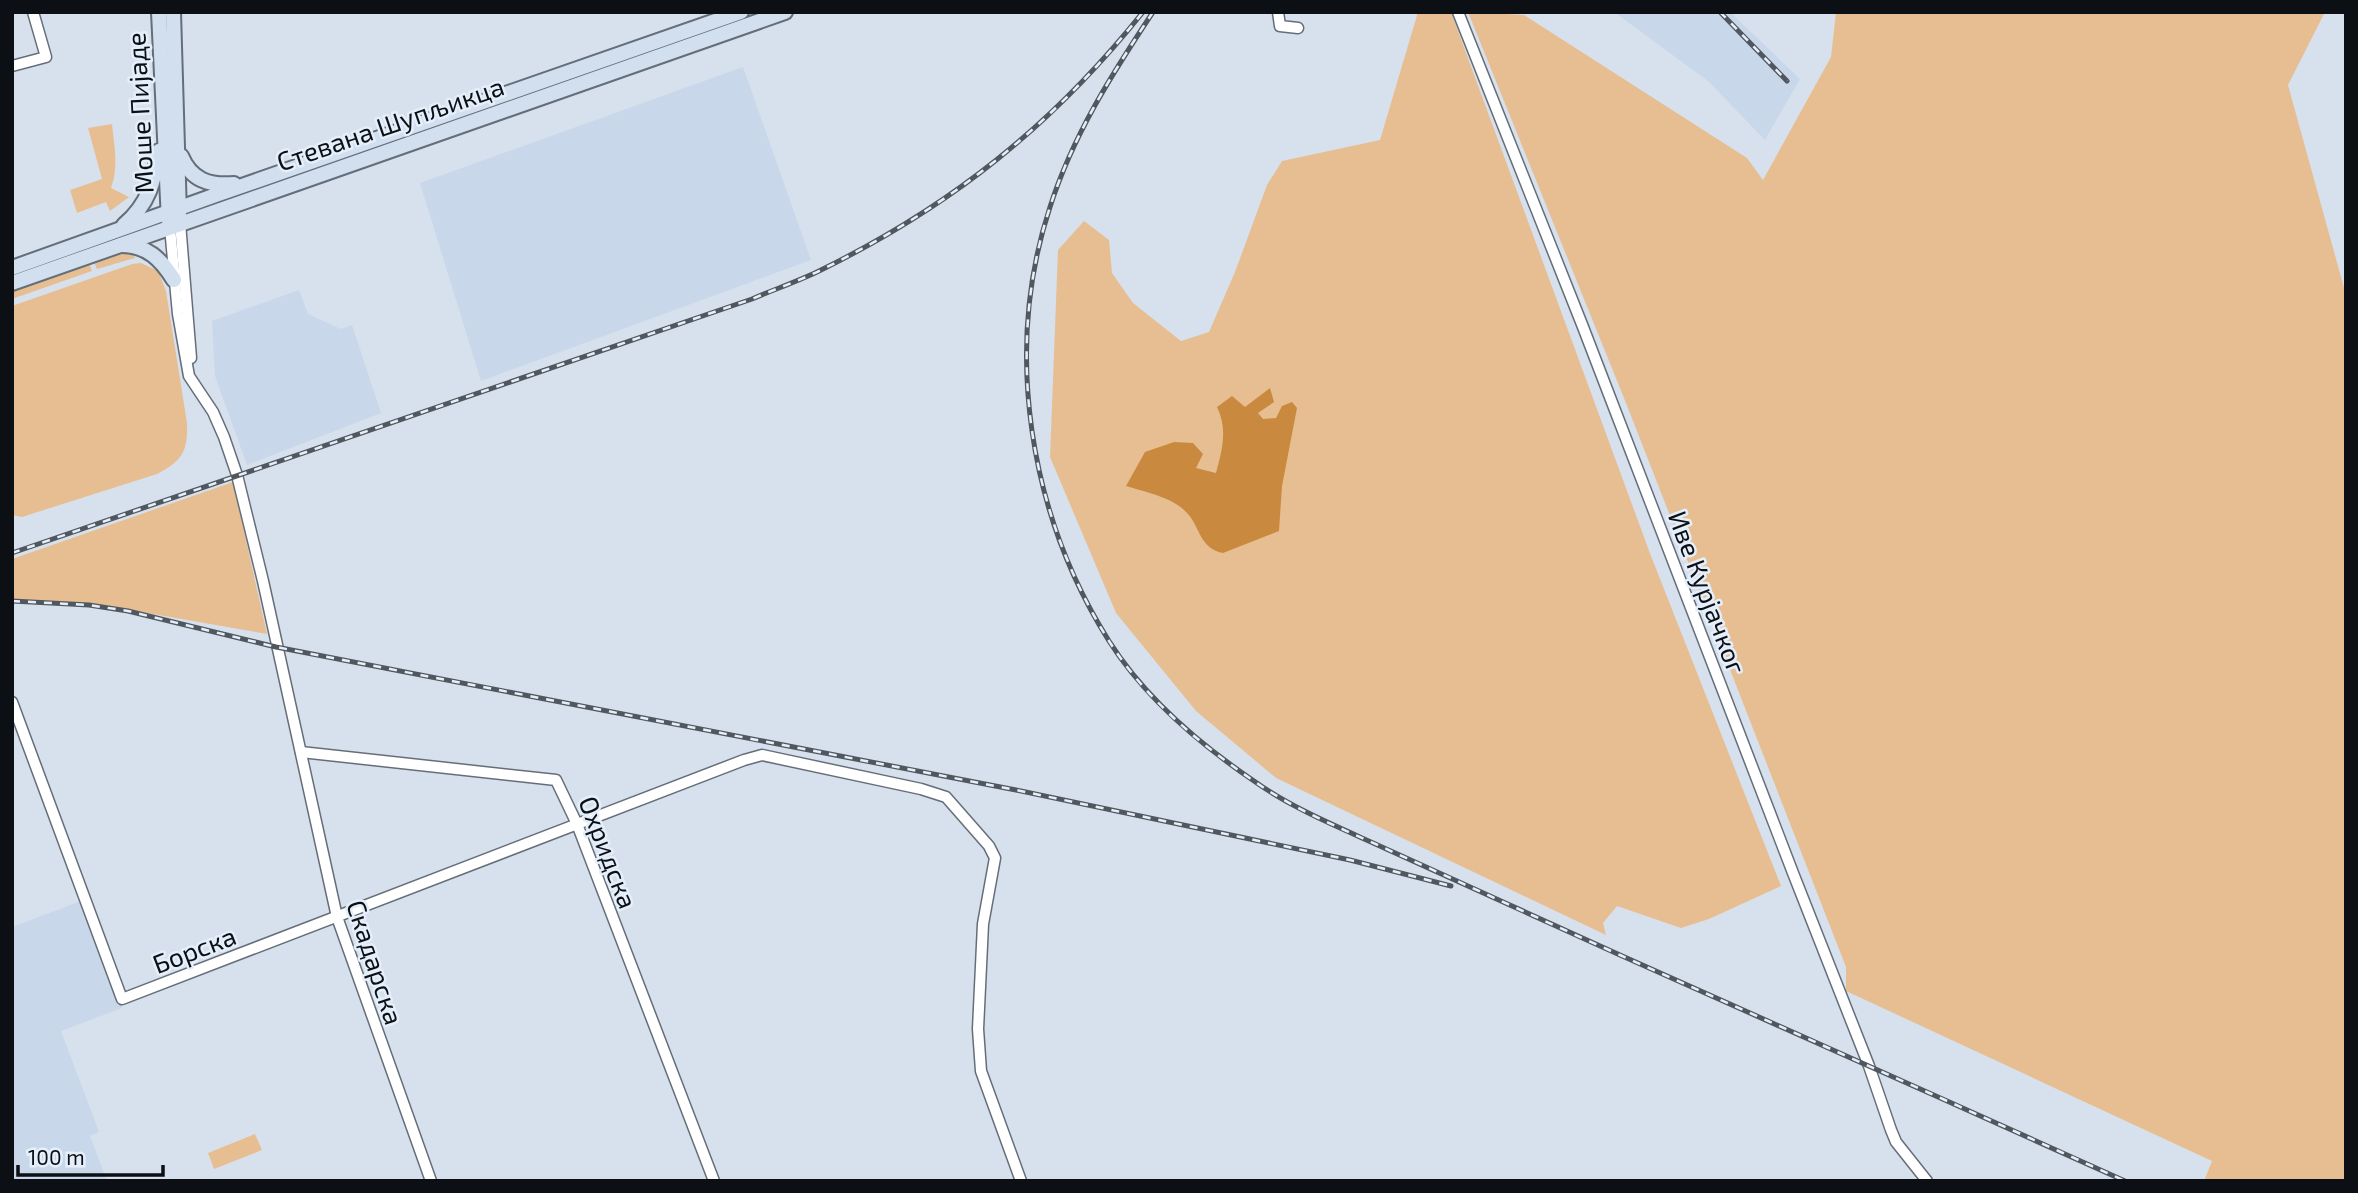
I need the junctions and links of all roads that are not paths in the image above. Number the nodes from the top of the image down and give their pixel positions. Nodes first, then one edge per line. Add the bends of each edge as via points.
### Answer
1 (33, 12) edge
2 (159, 12) edge
3 (173, 12) edge
4 (741, 12) edge
5 (785, 12) edge
6 (1278, 12) edge
7 (1458, 12) edge
8 (1298, 29) dead end
9 (12, 66) edge
10 (164, 125) junction
11 (178, 148) junction
12 (249, 183) junction
13 (174, 217) junction
14 (117, 238) junction
15 (12, 268) edge
16 (174, 280) junction
17 (12, 283) edge
18 (189, 376) junction
19 (12, 702) edge
20 (301, 752) junction
21 (577, 824) junction
22 (337, 916) junction
23 (431, 1181) edge
24 (714, 1181) edge
25 (1021, 1181) edge
26 (1927, 1181) edge

1 - 9 street via 46,57
2 - 10 main road, Моше Пијаде
3 - 11 main road, Моше Пијаде
4 - 12 main road, Стевана Шупљикца
5 - 13 main road, Стевана Шупљикца
6 - 8 street via 1280,26
7 - 26 street, Иве Курјачког via 1891,1130
10 - 13 main road, Моше Пијаде
10 - 14 main road via 150,192
11 - 12 main road via 186,168 197,178 220,185
11 - 13 main road, Моше Пијаде
12 - 13 main road, Стевана Шупљикца
13 - 14 main road, Стевана Шупљикца
13 - 16 street
13 - 18 street via 190,340
14 - 15 main road, Стевана Шупљикца
14 - 16 main road via 153,253
14 - 17 main road, Стевана Шупљикца
16 - 18 street
18 - 20 street, Скадарска via 213,412 237,475
19 - 22 street, Борска via 122,999
20 - 21 street, Охридска via 549,777 562,789
20 - 22 street, Скадарска
21 - 22 street, Борска
21 - 24 street, Охридска
21 - 25 street, Борска via 762,755 946,797 995,859 983,925 978,1029 981,1071
22 - 23 street, Скадарска

